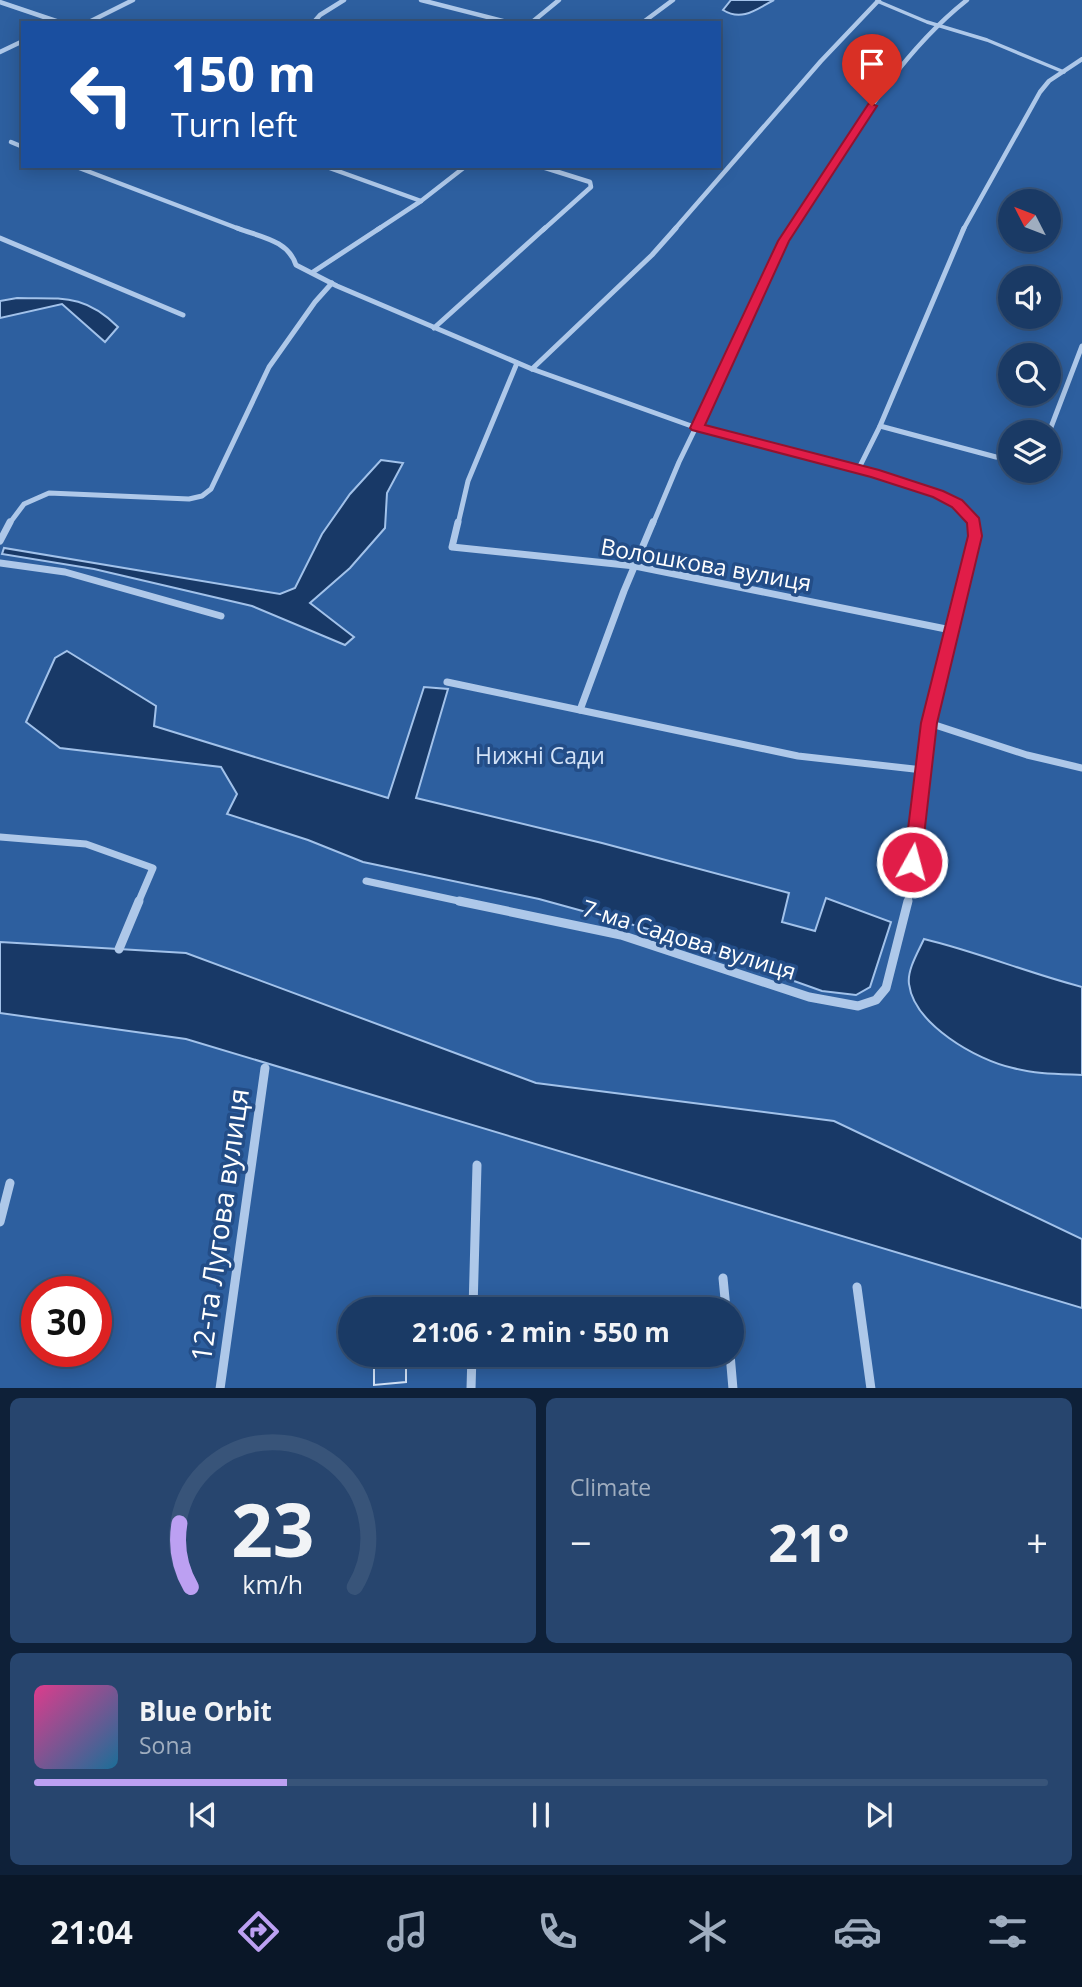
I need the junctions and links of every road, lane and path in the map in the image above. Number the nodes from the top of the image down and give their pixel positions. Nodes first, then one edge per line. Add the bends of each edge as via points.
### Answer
1 (133, 0) edge
2 (344, 0) edge
3 (421, 0) edge
4 (559, 0) edge
5 (673, 0) edge
6 (967, 0) edge
7 (436, 1) edge
8 (878, 1) edge
9 (0, 2) edge
10 (57, 21) edge
11 (91, 21) edge
12 (315, 21) edge
13 (504, 21) edge
14 (533, 21) edge
15 (645, 21) edge
16 (938, 24) junction
17 (21, 42) edge
18 (0, 52) edge
19 (1082, 59) edge
20 (1064, 72) junction
21 (11, 142) dead end
22 (21, 145) edge
23 (80, 168) edge
24 (330, 168) edge
25 (463, 168) edge
26 (546, 168) edge
27 (421, 201) junction
28 (0, 238) edge
29 (313, 272) junction
30 (332, 283) junction
31 (183, 315) dead end
32 (434, 328) junction
33 (1082, 346) edge
34 (517, 363) junction
35 (532, 369) junction
36 (1054, 420) edge
37 (880, 426) junction
38 (697, 428) junction
39 (998, 457) edge
40 (858, 470) junction
41 (0, 541) edge
42 (0, 563) edge
43 (635, 566) junction
44 (221, 616) dead end
45 (951, 630) junction
46 (447, 682) dead end
47 (580, 710) junction
48 (929, 723) junction
49 (1082, 768) edge
50 (923, 770) junction
51 (0, 837) edge
52 (366, 881) dead end
53 (119, 948) dead end
54 (265, 1068) dead end
55 (477, 1164) dead end
56 (10, 1183) dead end
57 (0, 1222) edge
58 (723, 1278) dead end
59 (857, 1287) dead end
60 (473, 1297) edge
61 (725, 1297) edge
62 (472, 1367) edge
63 (731, 1367) edge
64 (220, 1388) edge
65 (471, 1388) edge
66 (733, 1388) edge
67 (871, 1388) edge

1 - 11 street
2 - 12 street
3 - 7 street
4 - 14 street
5 - 15 street
6 - 16 street
7 - 13 street
8 - 16 lane
8 - 35 street via 652,255
9 - 10 street
16 - 20 lane
16 - 38 street via 903,61 784,241
17 - 18 street
19 - 20 street
20 - 37 street via 1040,92 962,231
21 - 22 street
23 - 29 street via 285,246 296,265
24 - 27 street
25 - 27 street
26 - 32 street via 590,181 591,187
27 - 29 street
28 - 31 street
29 - 30 street
30 - 32 street
30 - 41 street via 269,368 211,489 202,496 49,493 29,497
32 - 34 street
33 - 36 street
34 - 35 street
34 - 43 street, Волошкова вулиця via 468,481 452,547
35 - 38 street
37 - 39 street
37 - 40 street
38 - 40 street
38 - 43 street
40 - 45 street via 938,494 957,503 974,522 975,536
42 - 44 street via 65,572
43 - 45 street, Волошкова вулиця
43 - 47 street
45 - 48 street
46 - 47 street
47 - 50 street via 798,756
48 - 49 street
48 - 50 street
50 - 52 street, 7-ма Садова вулиця via 907,910 886,988 876,1000 858,1006 809,997 621,935
51 - 53 street via 86,844 153,868
54 - 64 street, 12-та Лугова вулиця
55 - 60 street
56 - 57 street
58 - 61 street
59 - 67 street
62 - 65 street
63 - 66 street

